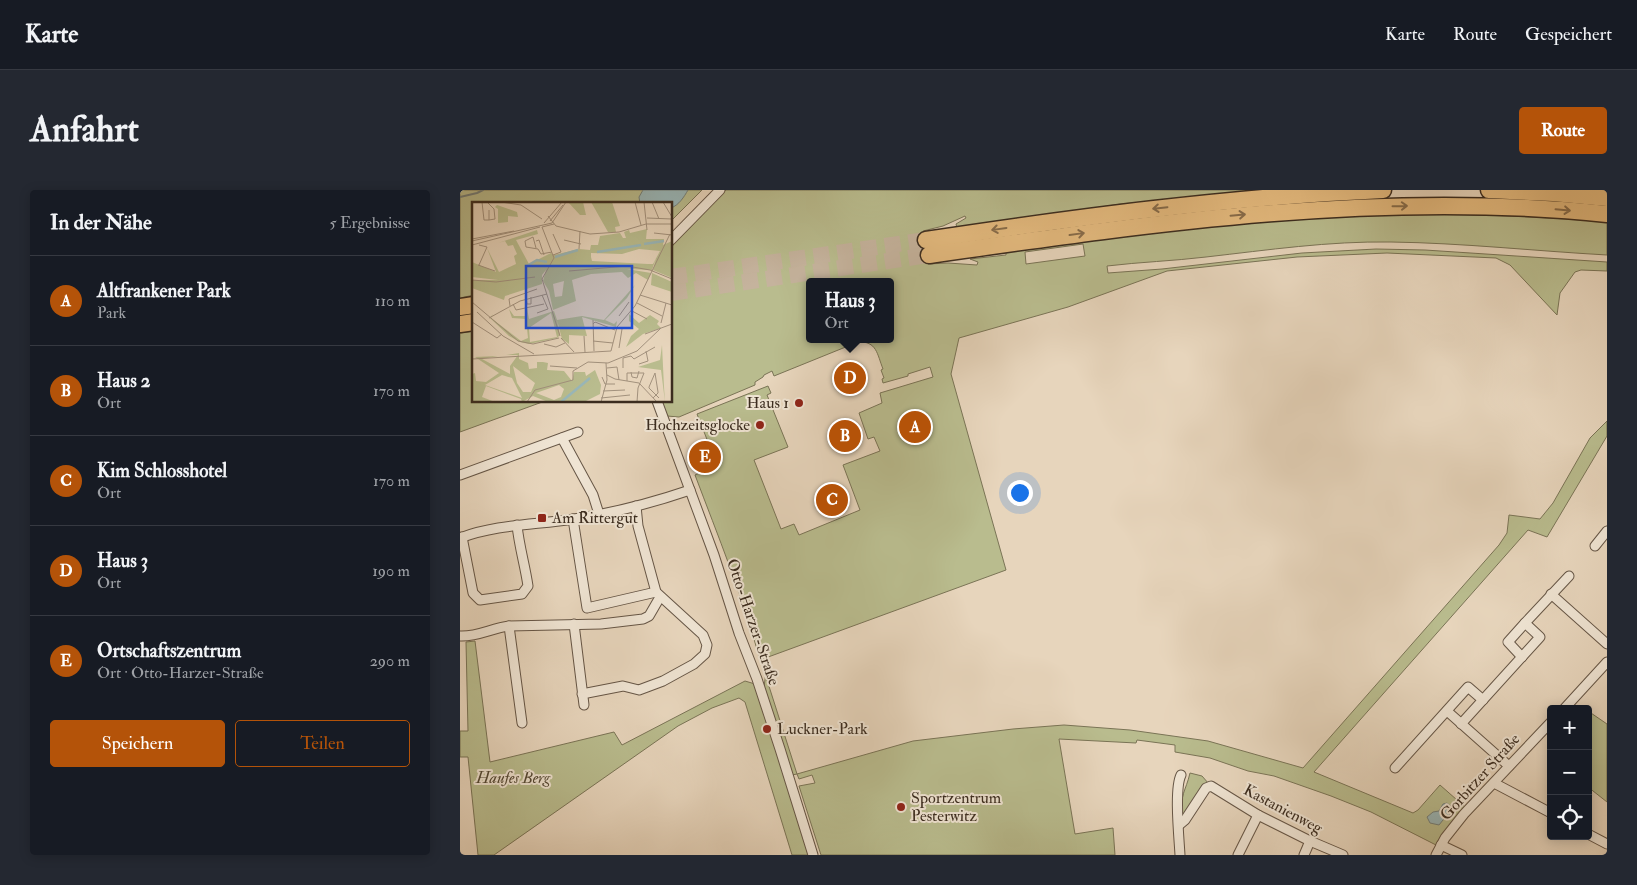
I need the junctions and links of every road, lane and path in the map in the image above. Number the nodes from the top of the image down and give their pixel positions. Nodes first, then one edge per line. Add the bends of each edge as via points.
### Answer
1 (720, 190) edge
2 (1383, 190) edge
3 (1489, 190) edge
4 (1607, 198) edge
5 (1607, 214) edge
6 (672, 239) edge
7 (657, 402) edge
8 (578, 432) dead end
9 (562, 438) junction
10 (460, 476) edge
11 (690, 490) junction
12 (636, 506) junction
13 (598, 514) junction
14 (573, 519) junction
15 (517, 525) junction
16 (1607, 531) edge
17 (461, 537) edge
18 (1596, 546) dead end
19 (1569, 576) dead end
20 (658, 594) junction
21 (1551, 594) junction
22 (1525, 623) junction
23 (574, 624) junction
24 (508, 626) junction
25 (460, 636) edge
26 (1607, 644) edge
27 (1522, 656) junction
28 (1605, 667) edge
29 (582, 694) junction
30 (1483, 700) junction
31 (1568, 705) edge
32 (584, 706) dead end
33 (1447, 711) junction
34 (522, 723) dead end
35 (1461, 724) junction
36 (1547, 726) edge
37 (1509, 766) junction
38 (1396, 768) dead end
39 (1181, 775) dead end
40 (1494, 783) junction
41 (1547, 811) edge
42 (1258, 814) junction
43 (1179, 825) junction
44 (1592, 836) edge
45 (1310, 841) junction
46 (1607, 844) edge
47 (1441, 846) junction
48 (814, 855) edge
49 (1180, 855) edge
50 (1238, 855) edge
51 (1304, 855) edge
52 (1343, 855) edge
53 (1436, 855) edge
54 (1462, 855) edge

1 - 6 street
2 -> 5 highway via 1286,195 1115,213 928,247 1313,210 1461,206
3 - 4 highway
7 - 11 street, Otto-Harzer-Straße
8 - 9 street
9 - 10 street
9 - 13 street via 594,495
11 - 12 street
11 - 48 street, Otto-Harzer-Straße via 757,679
12 - 13 street
12 - 20 street via 638,526
13 - 14 street
14 - 15 street
14 - 20 street via 587,608
15 - 17 street
15 - 17 street via 528,586 522,594 480,600 473,593
16 - 18 street
19 - 21 street
20 - 23 street via 649,616 643,619 624,623
20 - 29 street via 703,635 708,645 705,654 687,668 639,690 623,686
21 - 22 street
21 - 26 street
22 - 27 street via 1508,642
22 - 27 street via 1540,636
23 - 24 street
23 - 29 street
24 - 25 street
24 - 34 street
27 - 30 street
28 - 31 street
29 - 32 street
30 - 33 street via 1468,687
30 - 35 street
33 - 35 street
33 - 38 street
35 - 37 street
36 - 37 street, Gorbitzer Straße
37 - 40 street, Gorbitzer Straße
39 - 43 street
40 - 41 street
40 - 47 street, Gorbitzer Straße via 1464,814
42 - 43 street, Kastanienweg via 1211,786 1206,788
42 - 45 street, Kastanienweg
42 - 50 street
43 - 49 street
44 - 46 street
45 - 51 street
45 - 52 street, Kastanienweg
47 - 53 street, Gorbitzer Straße
47 - 54 street

